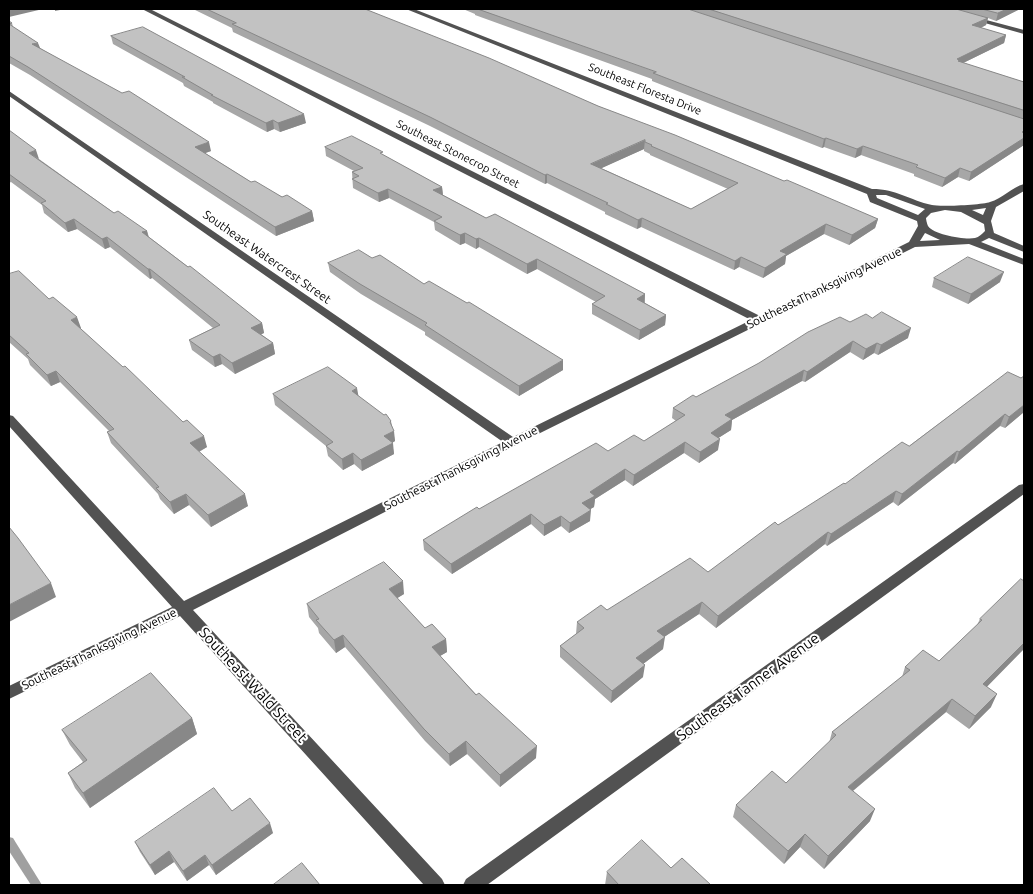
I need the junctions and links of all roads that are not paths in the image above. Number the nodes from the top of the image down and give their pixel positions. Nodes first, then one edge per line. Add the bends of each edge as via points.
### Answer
1 (146, 9) edge
2 (409, 9) edge
3 (938, 9) edge
4 (1022, 30) edge
5 (9, 93) edge
6 (1024, 187) edge
7 (871, 192) junction
8 (992, 205) junction
9 (934, 209) junction
10 (957, 209) junction
11 (986, 221) junction
12 (922, 223) junction
13 (988, 234) junction
14 (967, 241) junction
15 (914, 244) junction
16 (1024, 249) edge
17 (1024, 262) edge
18 (760, 320) junction
19 (9, 419) edge
20 (512, 442) junction
21 (1024, 488) edge
22 (182, 608) junction
23 (9, 693) edge
24 (436, 885) edge
25 (472, 885) edge

1 - 18 street, Southeast Stonecrop Street
2 - 7 street, Southeast Floresta Drive
3 - 4 street
5 - 20 street, Southeast Watercrest Street
6 - 8 street
7 - 9 street, Southeast Floresta Drive via 888,192
7 - 12 street, Southeast Floresta Drive via 873,200
8 - 10 street
8 - 11 street
9 - 10 street
9 - 12 street via 925,213
10 - 11 street
11 - 13 street via 990,228
12 - 14 street via 944,238
12 - 15 street, Southeast Thanksgiving Avenue
13 - 14 street via 981,239
13 - 16 street
14 - 15 street, Southeast Thanksgiving Avenue
14 - 17 street
15 - 18 street, Southeast Thanksgiving Avenue
18 - 20 street, Southeast Thanksgiving Avenue
19 - 22 street, Southeast Wald Street
20 - 22 street, Southeast Thanksgiving Avenue
21 - 25 street, Southeast Tanner Avenue
22 - 23 street, Southeast Thanksgiving Avenue
22 - 24 street, Southeast Wald Street

